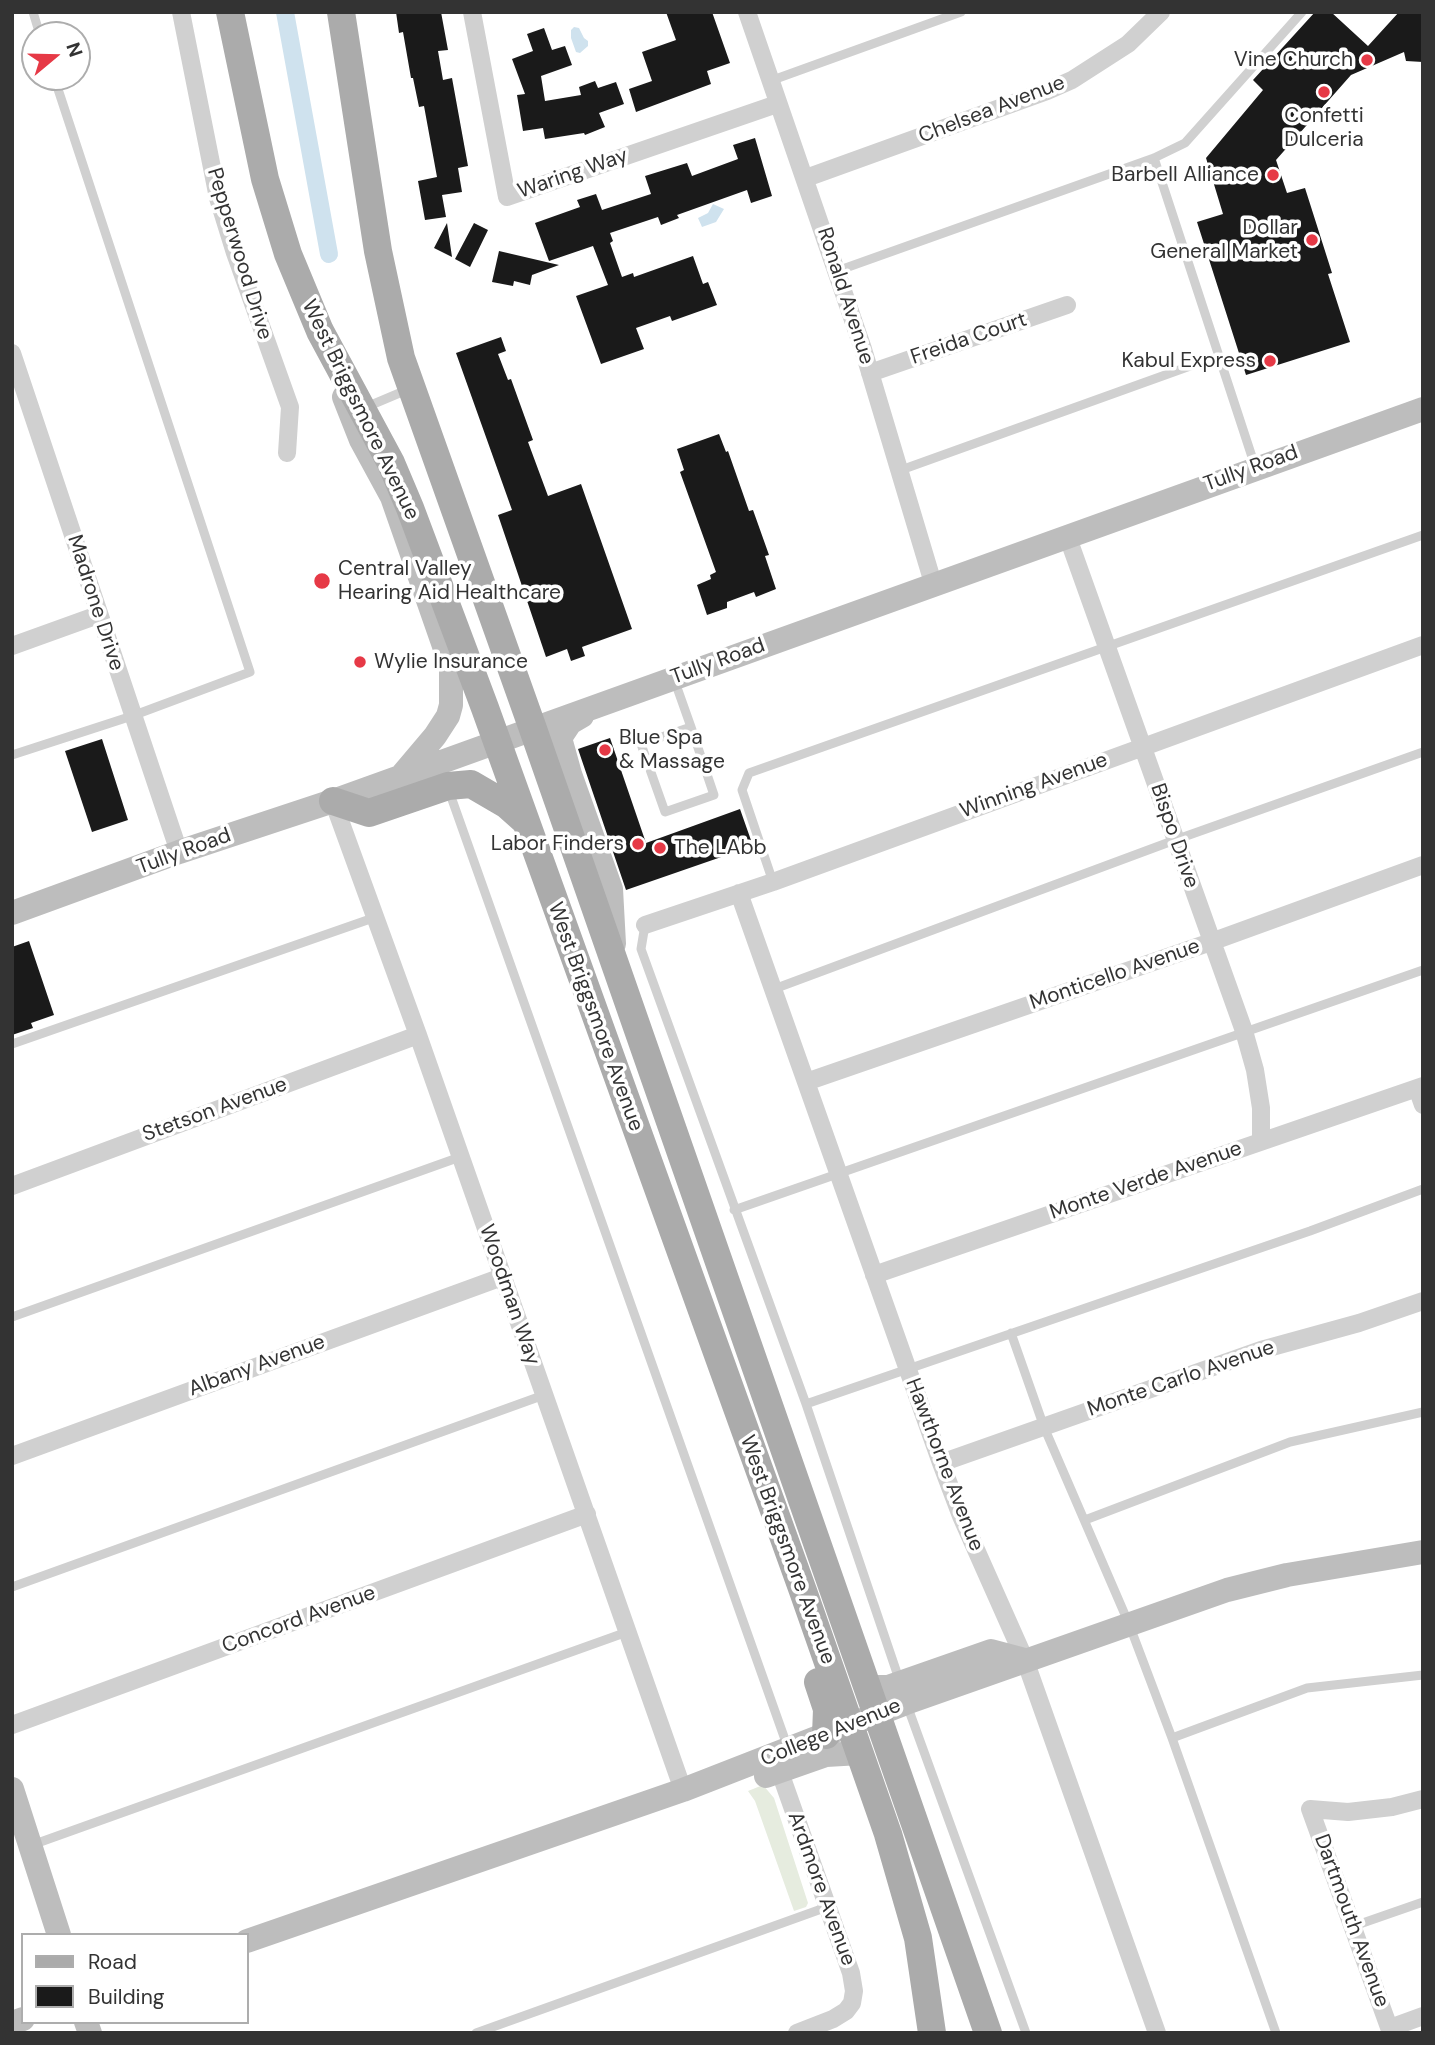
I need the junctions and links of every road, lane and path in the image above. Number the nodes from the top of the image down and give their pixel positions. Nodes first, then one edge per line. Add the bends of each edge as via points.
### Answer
1 (181, 12) edge
2 (230, 12) edge
3 (341, 12) edge
4 (472, 12) edge
5 (747, 12) edge
6 (961, 12) edge
7 (1161, 12) edge
8 (1302, 12) edge
9 (769, 81) junction
10 (59, 91) edge
11 (777, 104) junction
12 (1154, 158) junction
13 (806, 178) junction
14 (837, 271) junction
15 (1067, 305) dead end
16 (320, 331) junction
17 (12, 353) edge
18 (1218, 356) junction
19 (870, 373) junction
20 (411, 388) junction
21 (363, 409) junction
22 (1423, 409) edge
23 (288, 453) dead end
24 (1256, 467) junction
25 (901, 470) junction
26 (1067, 535) junction
27 (1423, 535) edge
28 (933, 583) junction
29 (98, 615) junction
30 (1423, 645) edge
31 (12, 646) edge
32 (1108, 647) junction
33 (674, 678) junction
34 (596, 706) junction
35 (132, 716) junction
36 (691, 727) junction
37 (533, 729) junction
38 (497, 742) junction
39 (1144, 746) junction
40 (1423, 752) edge
41 (12, 755) edge
42 (401, 776) junction
43 (447, 786) junction
44 (333, 801) junction
45 (525, 822) junction
46 (1175, 840) junction
47 (179, 852) junction
48 (1423, 864) edge
49 (773, 882) junction
50 (739, 893) junction
51 (12, 913) edge
52 (376, 917) junction
53 (645, 925) joint
54 (1212, 942) junction
55 (614, 962) junction
56 (1423, 970) edge
57 (774, 989) junction
58 (1244, 1031) junction
59 (418, 1035) junction
60 (12, 1044) edge
61 (806, 1082) junction
62 (1421, 1093) edge
63 (1261, 1141) junction
64 (460, 1157) junction
65 (838, 1173) junction
66 (12, 1185) edge
67 (1423, 1189) edge
68 (734, 1209) junction
69 (874, 1275) junction
70 (502, 1277) junction
71 (1423, 1301) edge
72 (12, 1317) edge
73 (1011, 1334) junction
74 (907, 1368) junction
75 (544, 1395) junction
76 (806, 1404) junction
77 (1423, 1412) edge
78 (1044, 1427) junction
79 (12, 1456) edge
80 (941, 1463) junction
81 (587, 1514) junction
82 (1085, 1520) junction
83 (1423, 1552) edge
84 (12, 1587) edge
85 (1129, 1624) junction
86 (1009, 1626) junction
87 (627, 1632) junction
88 (990, 1651) junction
89 (1025, 1660) junction
90 (1423, 1675) edge
91 (868, 1687) junction
92 (903, 1693) junction
93 (877, 1713) junction
94 (12, 1725) edge
95 (838, 1730) junction
96 (1172, 1738) junction
97 (860, 1753) junction
98 (780, 1759) junction
99 (12, 1789) edge
100 (683, 1790) junction
101 (1423, 1799) edge
102 (31, 1845) junction
103 (1423, 1902) edge
104 (827, 1907) junction
105 (1354, 1926) junction
106 (58, 1933) edge
107 (248, 1941) edge
108 (1423, 2016) edge
109 (1391, 2030) edge
110 (476, 2033) edge
111 (797, 2033) edge
112 (932, 2033) edge
113 (988, 2033) edge
114 (1026, 2033) edge
115 (1157, 2033) edge
116 (1276, 2033) edge

1 - 23 street, Pepperwood Drive via 218,198 290,407
2 - 16 main road, West Briggsmore Avenue via 268,192
3 - 20 main road, West Briggsmore Avenue via 383,276
4 - 11 street, Waring Way via 507,197
5 - 9 street, Ronald Avenue
6 - 9 lane
7 - 13 street, Chelsea Avenue via 1128,44 1072,80
8 - 12 lane via 1185,142
9 - 11 street, Ronald Avenue
10 - 35 lane via 250,672
11 - 13 street, Ronald Avenue
12 - 14 lane
12 - 18 lane
13 - 14 street, Ronald Avenue
14 - 19 street, Ronald Avenue
15 - 19 street, Freida Court
16 - 21 main road, West Briggsmore Avenue
16 - 42 main road via 361,440 392,497 451,666 448,716
17 - 29 street, Madrone Drive
18 - 24 lane
18 - 25 lane
19 - 25 street, Ronald Avenue
20 - 21 lane
20 - 37 main road, West Briggsmore Avenue
21 - 38 main road, West Briggsmore Avenue via 410,508
22 - 24 main road, Tully Road
24 - 26 main road, Tully Road
25 - 28 street, Ronald Avenue
26 - 28 main road, Tully Road
26 - 32 street, Bispo Drive
27 - 32 lane
28 - 33 main road, Tully Road
29 - 31 street
29 - 35 street, Madrone Drive
30 - 39 street, Winning Avenue
32 - 39 street, Bispo Drive
32 - 49 lane via 749,773 742,790
33 - 34 main road, Tully Road
33 - 36 lane
34 - 37 main road, Tully Road
34 - 55 main road via 570,723 559,738 611,889
35 - 41 lane
35 - 47 street, Madrone Drive
36 - 36 lane via 714,795 665,812 641,744
37 - 38 main road, Tully Road
37 - 55 main road, West Briggsmore Avenue
38 - 42 main road, Tully Road
38 - 45 main road, West Briggsmore Avenue
39 - 46 street, Bispo Drive
39 - 49 street, Winning Avenue
40 - 46 lane
42 - 44 main road, Tully Road
43 - 44 main road via 369,813
43 - 45 main road via 471,784 507,805
43 - 98 lane
44 - 47 main road, Tully Road
44 - 52 street, Woodman Way
45 - 95 main road, West Briggsmore Avenue via 759,1471
46 - 54 street, Bispo Drive
46 - 57 lane
47 - 51 main road, Tully Road
48 - 54 street, Monticello Avenue
49 - 50 street, Winning Avenue
50 - 53 street, Winning Avenue
50 - 57 street, Hawthorne Avenue
52 - 59 street, Woodman Way
52 - 60 lane
53 - 68 lane via 641,949
54 - 58 street, Bispo Drive
54 - 61 street, Monticello Avenue
55 - 91 main road, West Briggsmore Avenue
56 - 58 lane
57 - 61 street, Hawthorne Avenue
58 - 63 street, Bispo Drive via 1261,1108
58 - 65 lane
59 - 64 street, Woodman Way
59 - 66 street, Stetson Avenue
61 - 65 street, Hawthorne Avenue
62 - 63 street, Monte Verde Avenue
63 - 69 street, Monte Verde Avenue
64 - 70 street, Woodman Way
64 - 72 lane
65 - 68 lane
65 - 69 street, Hawthorne Avenue
67 - 73 lane
68 - 76 lane
69 - 74 street, Hawthorne Avenue
70 - 75 street, Woodman Way
70 - 79 street, Albany Avenue
71 - 78 street, Monte Carlo Avenue via 1261,1350
73 - 74 lane
73 - 78 lane
74 - 76 lane
74 - 80 street, Hawthorne Avenue
75 - 81 street, Woodman Way
75 - 84 lane
76 - 92 lane
77 - 82 lane via 1290,1442
78 - 80 street, Monte Carlo Avenue
78 - 82 lane
80 - 86 street, Hawthorne Avenue
81 - 87 street, Woodman Way
81 - 94 street, Concord Avenue
82 - 85 lane
83 - 85 main road, College Avenue via 1251,1583
85 - 89 main road, College Avenue
85 - 96 lane
86 - 88 street via 1004,1641
86 - 89 street, Hawthorne Avenue
87 - 100 street, Woodman Way
87 - 102 lane
88 - 89 main road
88 - 92 main road
89 - 92 main road, College Avenue
89 - 115 street, Hawthorne Avenue
90 - 96 lane via 1307,1688
91 - 92 main road
91 - 93 main road, West Briggsmore Avenue
92 - 93 main road, College Avenue
92 - 114 lane
93 - 95 main road, College Avenue
93 - 113 main road, West Briggsmore Avenue
95 - 97 main road, West Briggsmore Avenue
95 - 98 main road, College Avenue
96 - 116 lane
97 - 98 main road
97 - 112 main road, West Briggsmore Avenue via 912,1912
98 - 100 main road via 705,1797
98 - 104 street, Ardmore Avenue
99 - 102 main road
100 - 107 main road
101 - 105 street, Dartmouth Avenue via 1348,1812 1310,1809
102 - 106 main road
103 - 105 lane
104 - 110 lane
104 - 111 street, Ardmore Avenue via 851,1973 852,2003 833,2019
105 - 109 street, Dartmouth Avenue
108 - 109 street

